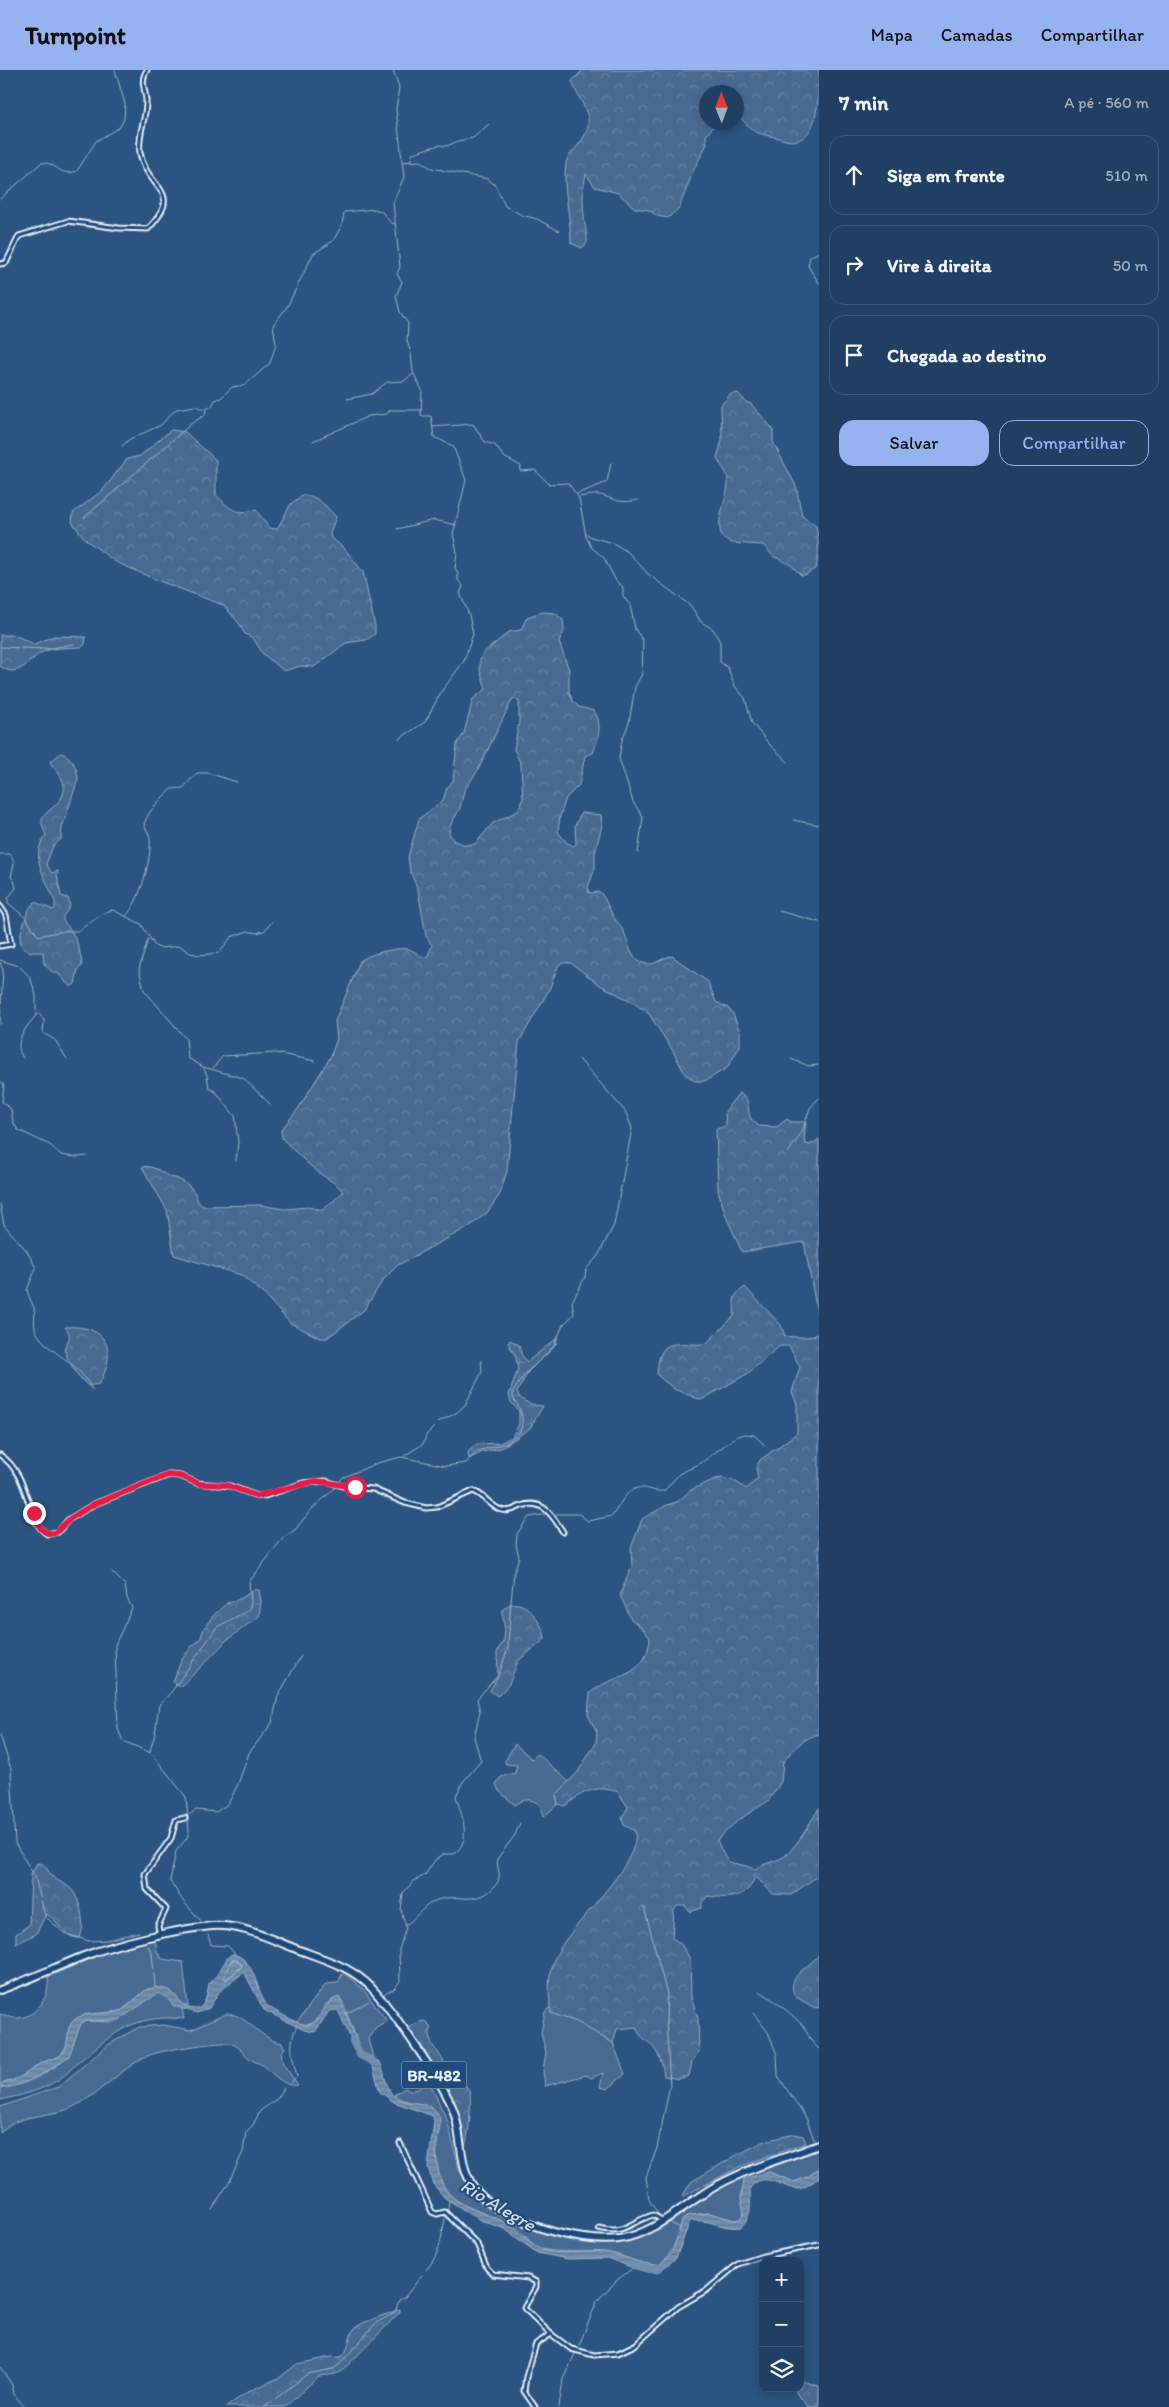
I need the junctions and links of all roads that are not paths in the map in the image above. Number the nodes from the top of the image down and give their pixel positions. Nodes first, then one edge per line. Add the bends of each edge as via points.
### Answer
1 (147, 70) edge
2 (0, 264) edge
3 (0, 906) edge
4 (0, 946) edge
5 (0, 1456) edge
6 (564, 1532) dead end
7 (185, 1818) dead end
8 (160, 1936) junction
9 (0, 1990) edge
10 (400, 2142) dead end
11 (819, 2145) edge
12 (662, 2220) junction
13 (599, 2228) dead end
14 (819, 2245) edge
15 (551, 2334) junction
16 (535, 2407) edge

1 - 2 street via 142,84 146,100 140,129 140,153 149,176 166,200 162,214 148,229 68,221 54,224 19,236 6,263
3 - 4 street via 6,915 11,944
5 - 6 street via 19,1473 37,1523 47,1534 58,1532 71,1518 94,1504 173,1475 200,1484 230,1486 257,1496 303,1483 326,1482 379,1491 426,1508 437,1507 474,1491 503,1510 526,1505 547,1509
7 - 8 street via 176,1820 171,1838 145,1874 147,1889 166,1909 158,1926
8 - 9 highway, BR-482 via 86,1956
8 - 12 highway, BR-482 via 212,1926 239,1928 334,1964 364,1980 446,2092 456,2117 464,2167 476,2190 523,2222 579,2236 618,2239 643,2232
10 - 15 street via 432,2212 445,2212 476,2244 490,2272 536,2282 524,2308
11 - 12 highway, BR-482 via 750,2170
12 - 13 street via 653,2215 619,2230
14 - 15 street via 738,2264 707,2290 678,2307 635,2345 618,2353 586,2354 571,2349
15 - 16 street via 536,2344 526,2377 524,2391

